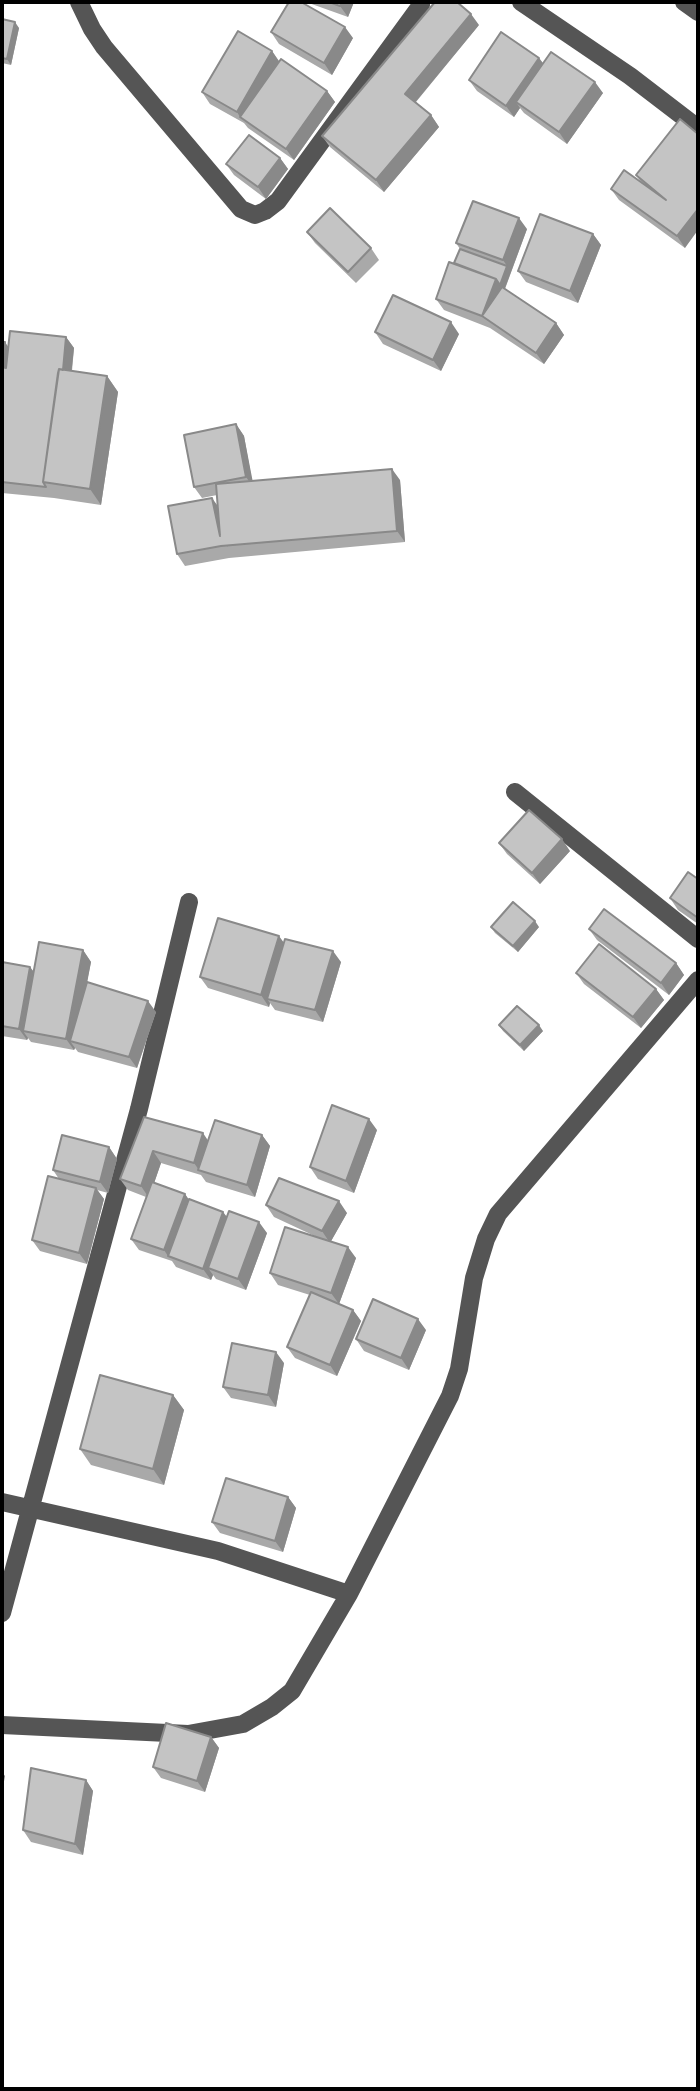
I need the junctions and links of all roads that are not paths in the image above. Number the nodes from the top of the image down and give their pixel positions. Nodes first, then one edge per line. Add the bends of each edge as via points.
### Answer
1 (79, 2) edge
2 (521, 2) edge
3 (684, 2) edge
4 (421, 5) dead end
5 (698, 12) edge
6 (698, 128) edge
7 (515, 792) dead end
8 (189, 902) dead end
9 (698, 939) edge
10 (698, 980) edge
11 (2, 1502) edge
12 (30, 1508) junction
13 (349, 1594) junction
14 (2, 1613) edge
15 (2, 1725) edge

1 - 4 street via 104,47 241,209 255,215 278,201
2 - 6 street
3 - 5 street
7 - 9 street
8 - 12 street via 139,1108
10 - 13 street via 498,1214 474,1278 450,1396
11 - 12 street
12 - 13 street via 218,1551
12 - 14 street
13 - 15 street via 292,1691 243,1724 188,1734

